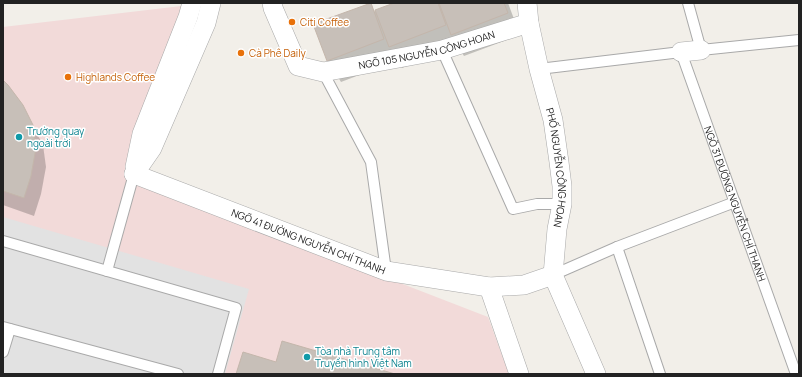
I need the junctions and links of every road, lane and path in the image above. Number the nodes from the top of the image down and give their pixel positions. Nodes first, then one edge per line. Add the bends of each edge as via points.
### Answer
1 (192, 3) edge
2 (211, 3) edge
3 (272, 3) edge
4 (527, 3) edge
5 (688, 3) edge
6 (529, 23) junction
7 (797, 41) edge
8 (442, 50) junction
9 (701, 50) junction
10 (799, 51) edge
11 (681, 52) junction
12 (539, 69) junction
13 (323, 72) junction
14 (134, 174) junction
15 (734, 202) junction
16 (562, 204) junction
17 (3, 241) edge
18 (617, 247) junction
19 (107, 271) junction
20 (386, 271) junction
21 (553, 275) junction
22 (489, 287) junction
23 (6, 328) edge
24 (3, 352) edge
25 (178, 374) edge
26 (218, 374) edge
27 (519, 374) edge
28 (596, 374) edge
29 (660, 374) edge
30 (796, 374) edge

1 - 14 street via 142,134
2 - 14 street via 206,23 152,148
3 - 13 street via 298,66
4 - 6 street, PHỐ NGUYỄN CÔNG HOAN
5 - 9 lane
6 - 8 street, NGÕ 105 NGUYỄN CÔNG HOAN
6 - 12 street, PHỐ NGUYỄN CÔNG HOAN
7 - 9 lane
7 - 10 lane
8 - 13 street, NGÕ 105 NGUYỄN CÔNG HOAN
8 - 16 lane via 513,209 537,204
9 - 11 street
11 - 12 lane
11 - 15 lane, NGÕ 31 ĐƯỜNG NGUYỄN CHÍ THANH
12 - 16 street, PHỐ NGUYỄN CÔNG HOAN via 553,120
13 - 20 lane via 371,162
14 - 19 lane
14 - 20 street, NGÕ 41 ĐƯỜNG NGUYỄN CHÍ THANH
15 - 18 lane
15 - 30 lane, NGÕ 31 ĐƯỜNG NGUYỄN CHÍ THANH
16 - 21 street, PHỐ NGUYỄN CÔNG HOAN
17 - 19 lane
18 - 21 lane
18 - 29 lane
19 - 26 lane via 236,308
20 - 22 street, NGÕ 41 ĐƯỜNG NGUYỄN CHÍ THANH
21 - 22 street, NGÕ 41 ĐƯỜNG NGUYỄN CHÍ THANH via 524,285
21 - 28 street, PHỐ NGUYỄN CÔNG HOAN
22 - 27 street
23 - 24 lane
23 - 25 lane

